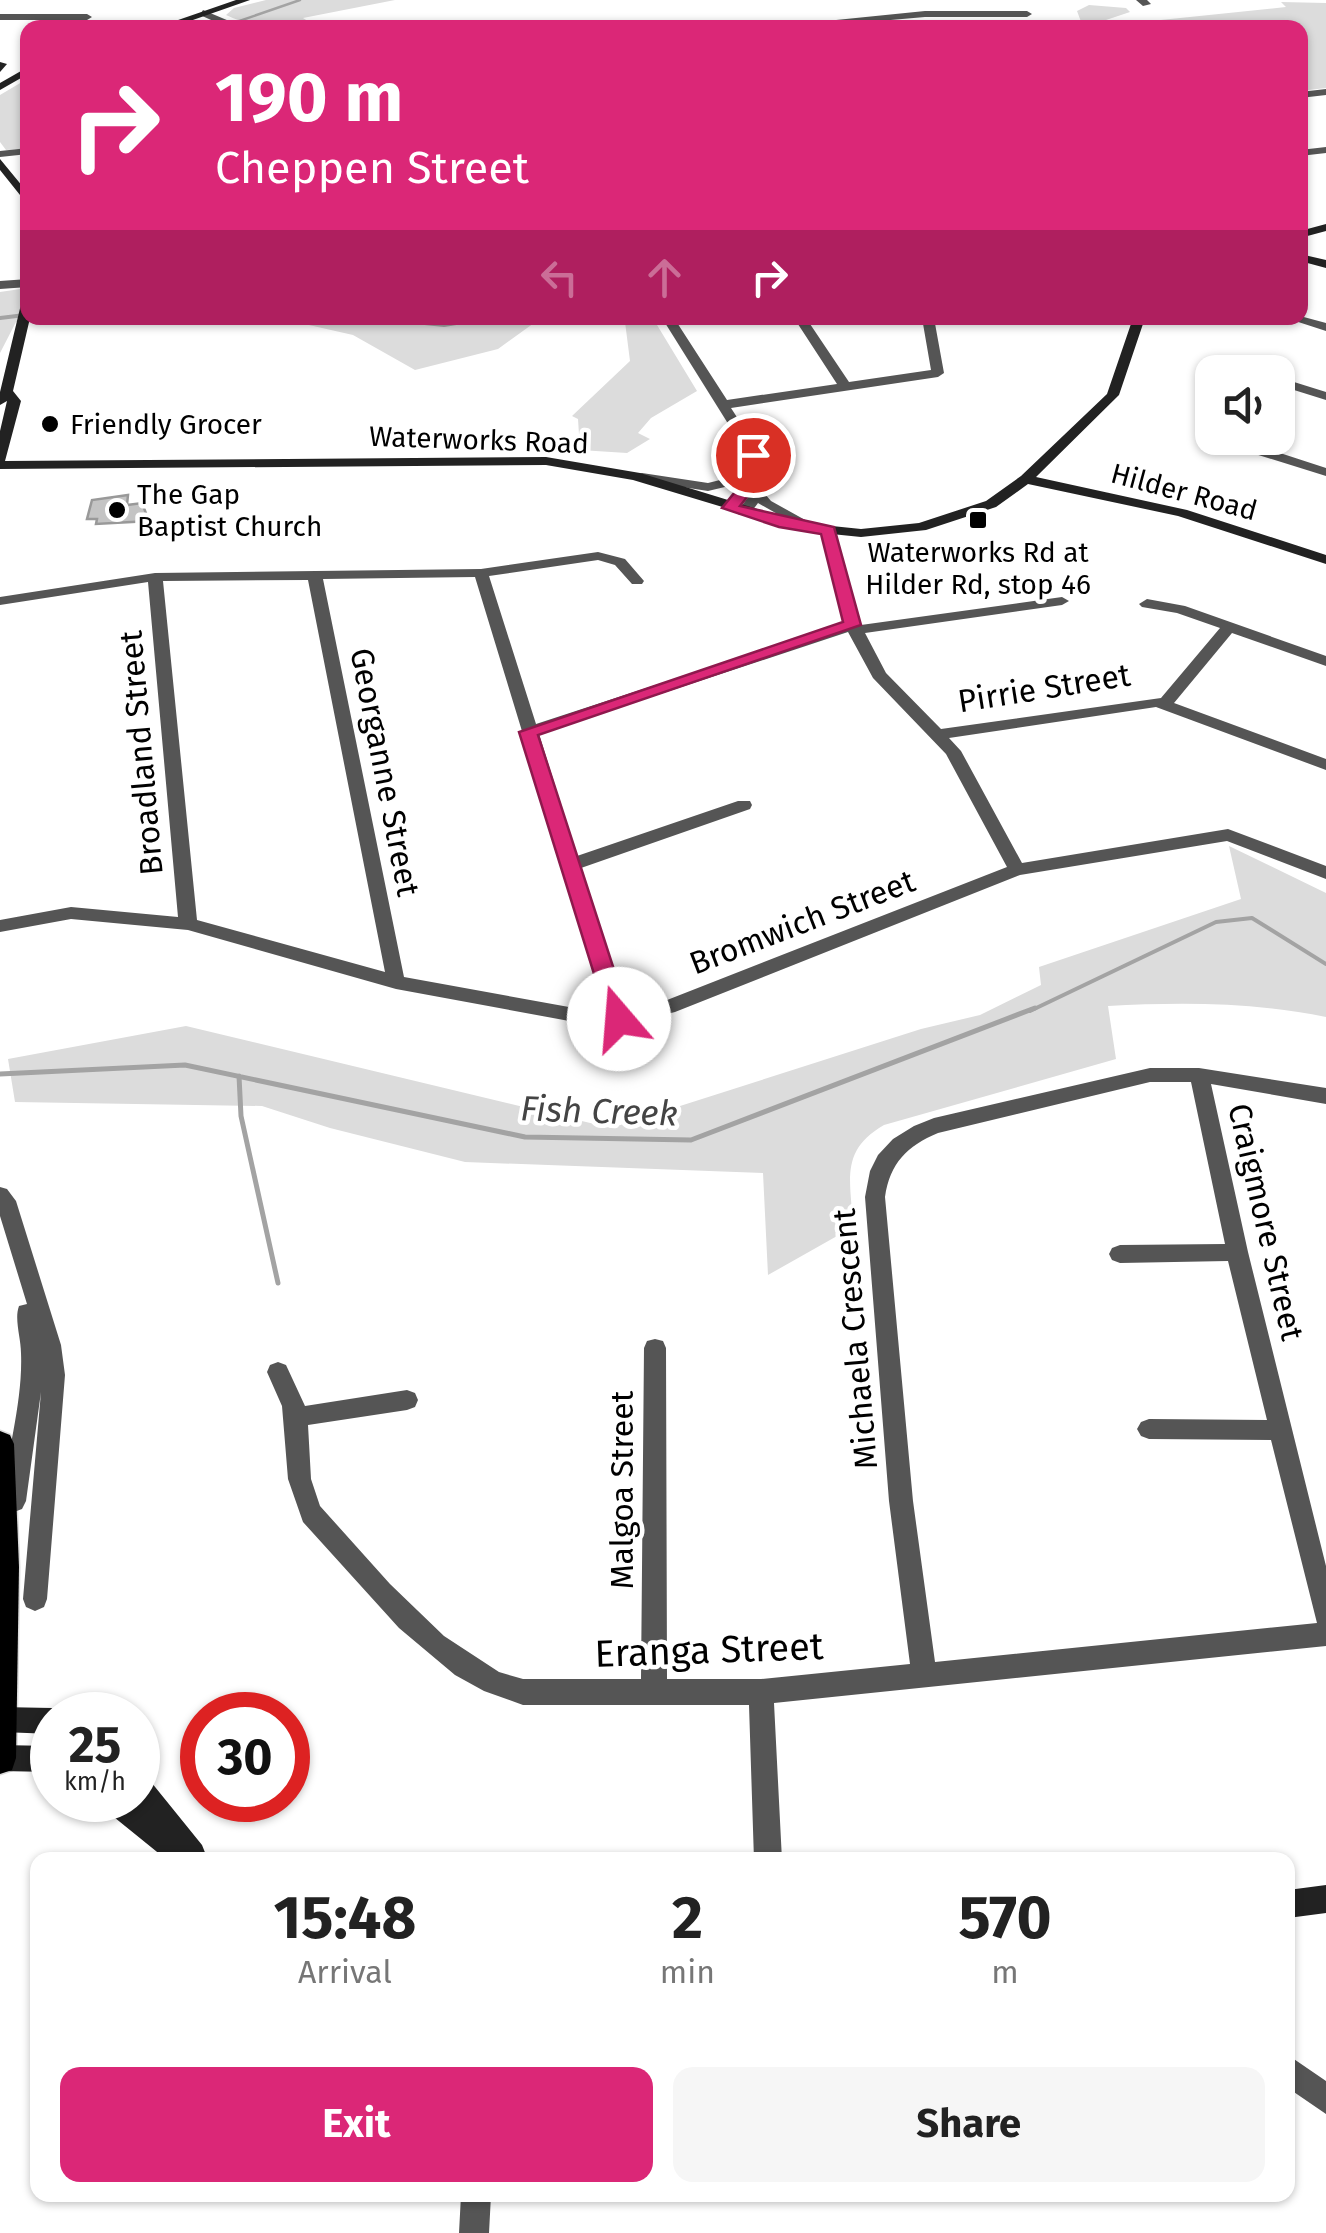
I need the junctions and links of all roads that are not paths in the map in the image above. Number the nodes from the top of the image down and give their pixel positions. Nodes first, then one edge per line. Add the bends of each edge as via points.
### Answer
1 (245, 0) edge
2 (1021, 0) edge
3 (203, 13) junction
4 (908, 14) junction
5 (1027, 14) junction
6 (0, 17) edge
7 (85, 20) edge
8 (182, 20) edge
9 (219, 20) edge
10 (845, 20) edge
11 (910, 20) edge
12 (1030, 20) edge
13 (0, 162) edge
14 (20, 191) edge
15 (21, 325) edge
16 (672, 325) edge
17 (805, 325) edge
18 (929, 325) edge
19 (1137, 325) edge
20 (1295, 386) edge
21 (846, 388) junction
22 (4, 396) edge
23 (1326, 396) edge
24 (722, 406) junction
25 (1272, 455) edge
26 (753, 460) junction
27 (0, 462) edge
28 (65, 468) junction
29 (1326, 472) edge
30 (0, 476) edge
31 (636, 476) junction
32 (1026, 479) junction
33 (759, 494) junction
34 (737, 510) junction
35 (820, 530) junction
36 (1326, 560) edge
37 (314, 573) junction
38 (481, 574) junction
39 (155, 577) junction
40 (638, 581) dead end
41 (0, 601) edge
42 (1062, 601) dead end
43 (1147, 604) dead end
44 (1229, 626) junction
45 (854, 627) junction
46 (1326, 661) edge
47 (1165, 704) junction
48 (528, 732) junction
49 (939, 734) junction
50 (1326, 765) edge
51 (744, 805) dead end
52 (570, 865) junction
53 (1018, 870) junction
54 (1326, 873) edge
55 (188, 924) junction
56 (0, 926) edge
57 (396, 982) junction
58 (619, 1019) junction
59 (1199, 1075) junction
60 (1326, 1096) edge
61 (0, 1195) edge
62 (1236, 1252) junction
63 (1120, 1254) dead end
64 (28, 1277) junction
65 (655, 1348) dead end
66 (278, 1372) dead end
67 (407, 1400) dead end
68 (296, 1418) junction
69 (1149, 1429) dead end
70 (1281, 1430) junction
71 (0, 1444) edge
72 (4, 1567) junction
73 (35, 1599) dead end
74 (1326, 1616) edge
75 (1326, 1634) edge
76 (924, 1675) junction
77 (761, 1692) junction
78 (654, 1693) junction
79 (1, 1719) edge
80 (30, 1720) edge
81 (0, 1758) edge
82 (30, 1759) edge
83 (160, 1816) edge
84 (142, 1822) edge
85 (182, 1852) edge
86 (187, 1852) edge
87 (768, 1852) edge
88 (1326, 1899) edge
89 (1295, 1903) edge
90 (1295, 2075) edge
91 (1326, 2099) edge
92 (476, 2202) edge
93 (474, 2233) edge

1 - 3 main road
2 - 5 street
3 - 8 main road
3 - 9 street
4 - 5 street
4 - 10 street
4 - 11 street
5 - 12 street
6 - 7 street via 90,13
13 - 14 main road
15 - 22 main road
16 - 24 street
17 - 21 street
18 - 21 street via 938,373
19 - 32 main road, Waterworks Road via 1112,395
20 - 23 street
21 - 24 street
22 - 27 main road via 14,401
24 - 26 street
25 - 29 street
26 - 31 street via 743,480 718,487
26 - 33 street via 766,473
26 - 34 street
27 - 28 main road, Waterworks Road
28 - 30 main road, Waterworks Road
28 - 31 main road, Waterworks Road via 546,461
31 - 34 main road, Waterworks Road
32 - 35 main road, Waterworks Road via 1002,498 945,521 892,531
32 - 36 main road, Hilder Road via 1182,512
33 - 34 street
33 - 35 street
34 - 35 main road, Waterworks Road
35 - 45 street
37 - 38 street
37 - 39 street
37 - 57 street, Georganne Street
38 - 40 street via 598,556 616,559
38 - 48 street
39 - 41 street
39 - 55 street, Broadland Street
42 - 45 street
43 - 44 street
44 - 46 street
44 - 47 street
45 - 48 street
45 - 49 street via 879,676
47 - 49 street, Pirrie Street via 1149,701
47 - 50 street, Pirrie Street
48 - 52 street
49 - 53 street
51 - 52 street
52 - 58 street
53 - 54 street, Bromwich Street via 1228,835
53 - 58 street, Bromwich Street via 668,1007
55 - 56 street, Bromwich Street via 72,914
55 - 57 street, Bromwich Street
57 - 58 street, Bromwich Street
59 - 60 street, Michaela Crescent
59 - 62 street, Craigmore Street
59 - 76 street, Michaela Crescent via 1134,1078 934,1126 896,1144 880,1167 875,1197 901,1502
61 - 64 street
62 - 63 street
62 - 70 street, Craigmore Street
64 - 72 street via 25,1304 34,1355
64 - 73 street via 54,1374
65 - 78 street, Malgoa Street
66 - 68 street, Eranga Street
67 - 68 street
68 - 78 street, Eranga Street via 302,1500 448,1656 496,1687
69 - 70 street
70 - 74 street, Craigmore Street
71 - 72 main road
72 - 79 main road
75 - 76 street, Eranga Street
76 - 77 street, Eranga Street
77 - 78 street, Eranga Street
77 - 87 street
79 - 80 main road
79 - 81 main road
81 - 82 main road
83 - 86 main road
84 - 85 main road
88 - 89 main road
90 - 91 street
92 - 93 street

